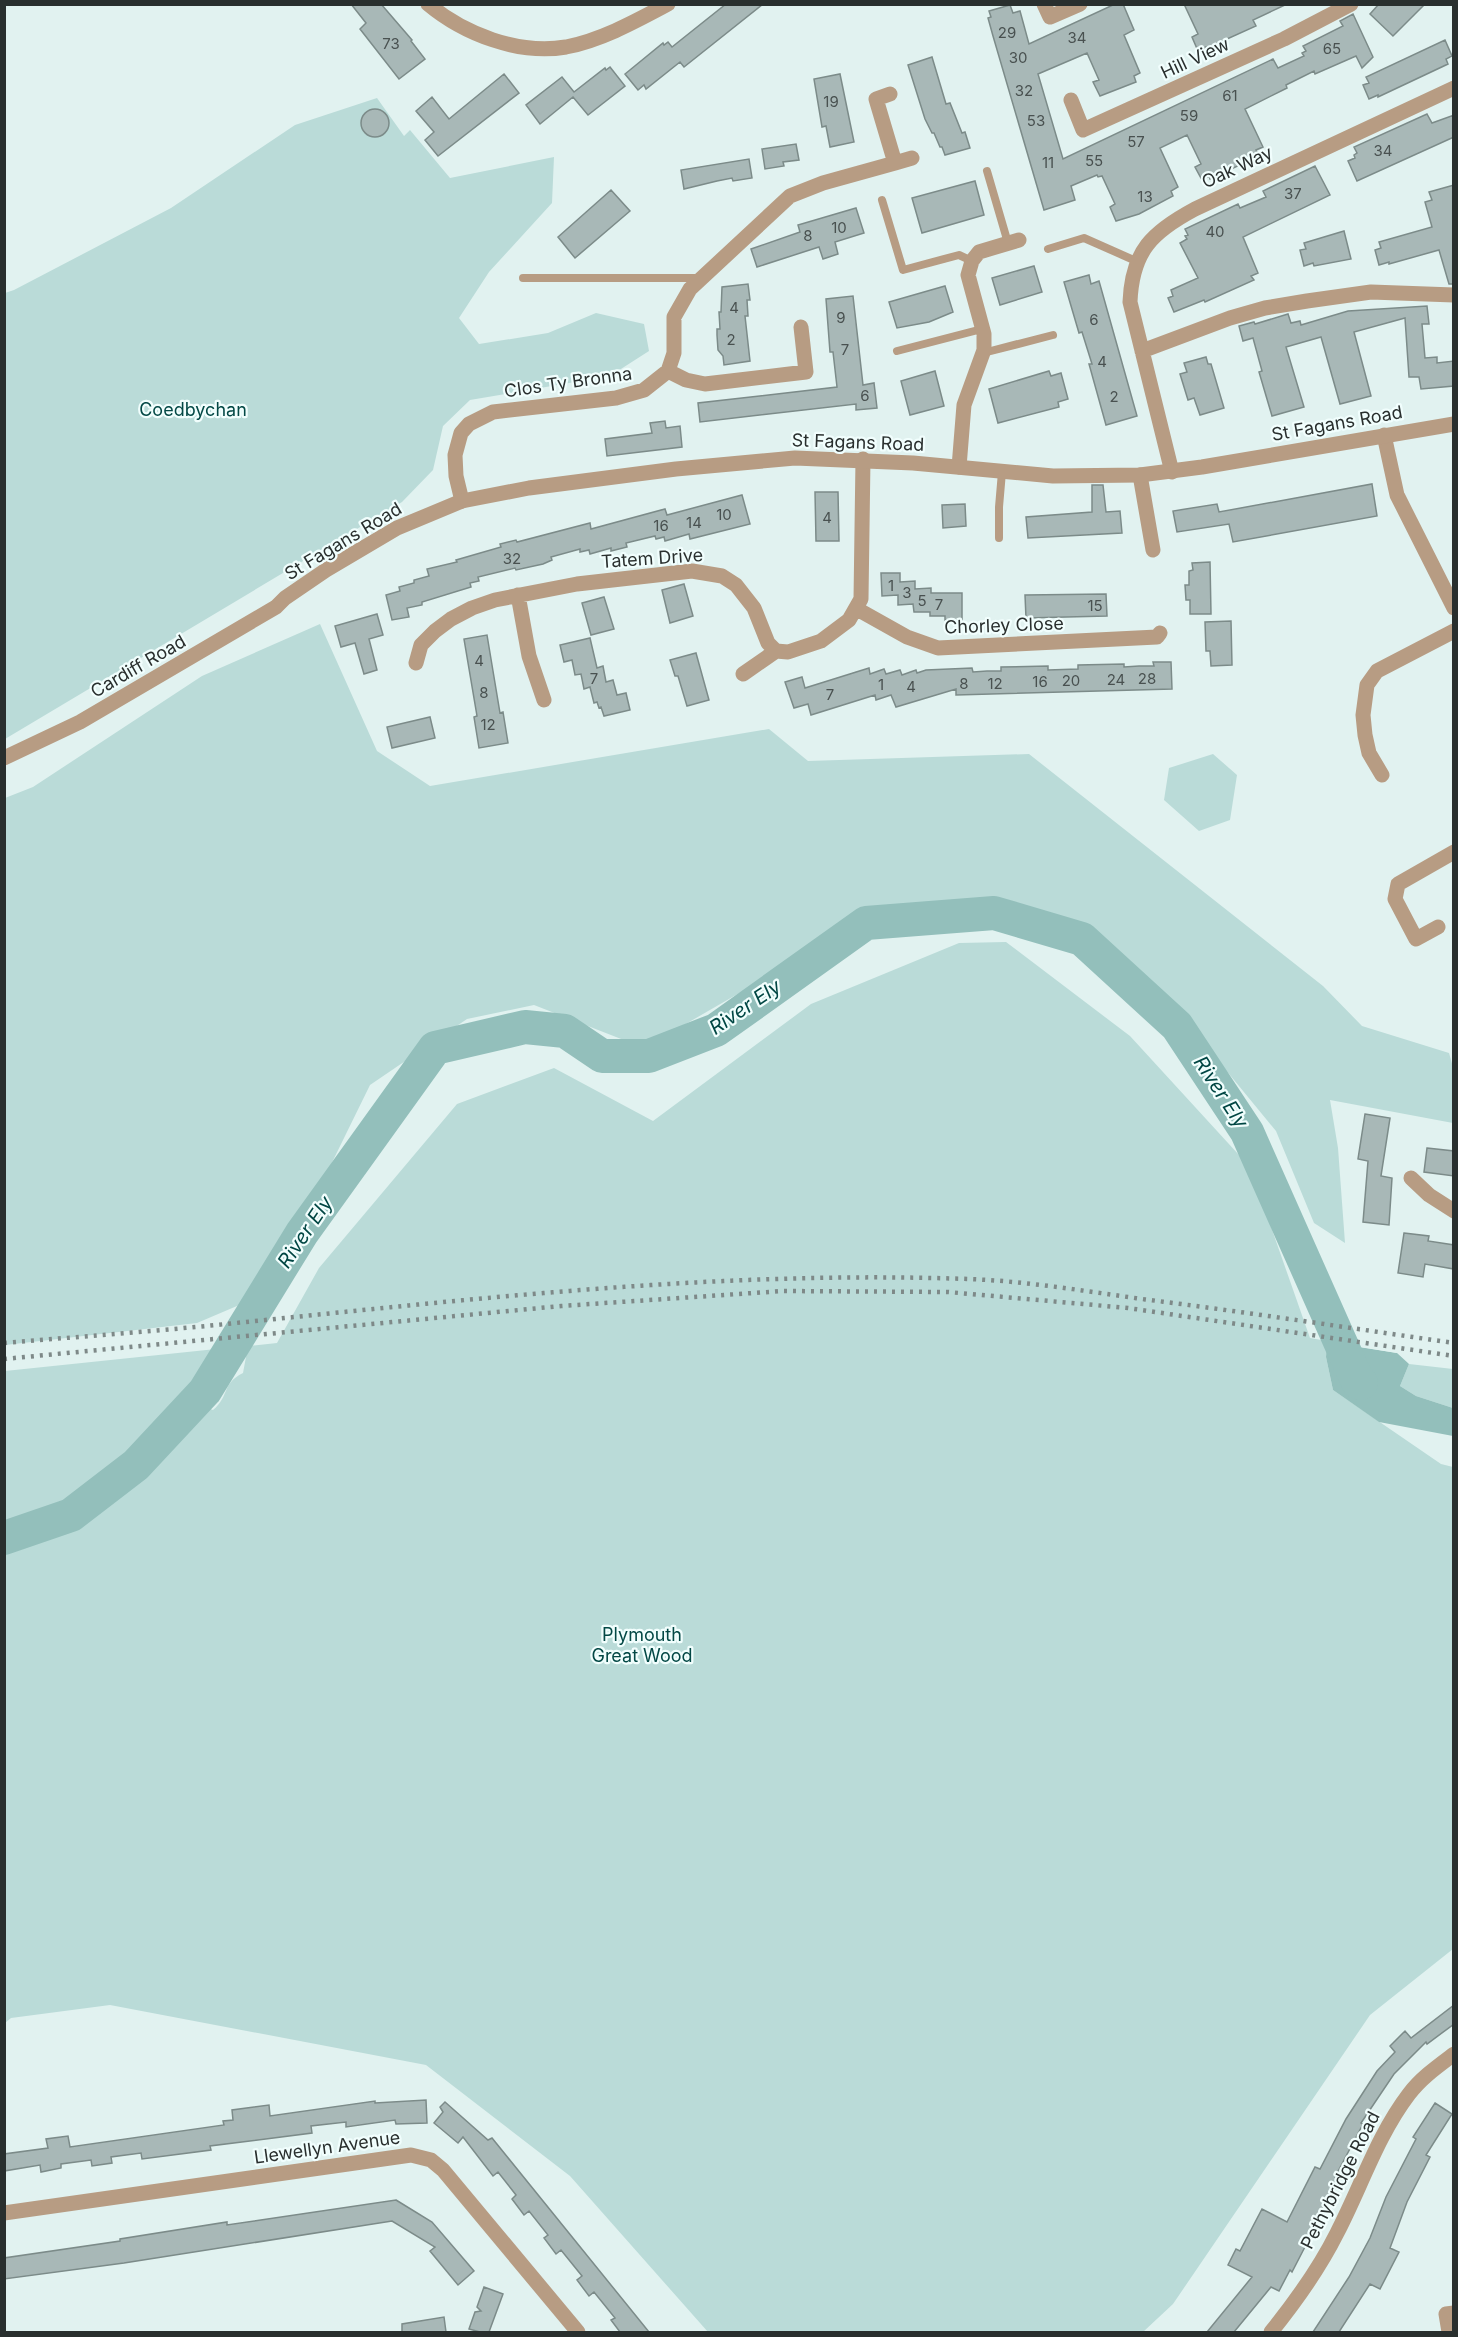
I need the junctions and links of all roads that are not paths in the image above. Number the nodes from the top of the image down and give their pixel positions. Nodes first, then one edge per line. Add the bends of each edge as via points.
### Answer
1 (428, 4) edge
2 (668, 4) edge
3 (1044, 4) edge
4 (1080, 4) edge
5 (1351, 4) edge
6 (1454, 88) edge
7 (890, 94) dead end
8 (1071, 100) dead end
9 (912, 158) dead end
10 (894, 163) junction
11 (987, 171) dead end
12 (882, 200) dead end
13 (1013, 241) joint
14 (1048, 249) dead end
15 (972, 261) junction
16 (1136, 261) junction
17 (523, 278) dead end
18 (702, 278) junction
19 (1454, 295) edge
20 (801, 327) dead end
21 (982, 329) junction
22 (1053, 335) dead end
23 (897, 351) dead end
24 (1142, 351) junction
25 (982, 353) junction
26 (668, 371) junction
27 (1454, 424) edge
28 (1384, 435) junction
29 (863, 459) junction
30 (959, 467) junction
31 (1002, 472) junction
32 (1172, 472) junction
33 (1140, 475) junction
34 (462, 501) junction
35 (999, 538) dead end
36 (1153, 550) dead end
37 (518, 595) junction
38 (285, 598) joint
39 (1454, 608) edge
40 (857, 609) junction
41 (1454, 631) edge
42 (1160, 633) dead end
43 (776, 651) junction
44 (416, 663) dead end
45 (742, 674) dead end
46 (544, 700) dead end
47 (4, 758) edge
48 (1382, 775) dead end
49 (1454, 852) edge
50 (1438, 927) dead end
51 (1411, 1178) dead end
52 (1454, 1211) edge
53 (1454, 2054) edge
54 (4, 2213) edge
55 (1454, 2313) edge
56 (578, 2332) edge
57 (1271, 2332) edge
58 (1449, 2332) edge

1 - 2 street via 463,28 522,47 565,47 621,29
3 - 4 street via 1050,17
5 - 8 street, Hill View via 1284,39 1083,130
6 - 16 street, Oak Way via 1177,218 1149,240
7 - 10 street via 876,99
9 - 10 street
10 - 18 street via 790,196
11 - 13 lane
12 - 15 lane via 903,270 959,255
13 - 15 street via 979,252
14 - 16 lane via 1084,238
15 - 21 street via 968,275
16 - 24 street, Oak Way via 1130,302
17 - 18 lane
18 - 26 street via 690,289 674,317 674,353
19 - 24 street via 1371,292 1307,300 1230,318
20 - 26 street via 806,372 705,384
21 - 23 lane
21 - 25 street
22 - 25 lane
24 - 32 street, Oak Way
25 - 30 street via 963,405
26 - 34 street, Clos Ty Bronna via 644,390 630,395 493,412 474,420 461,433 455,455
27 - 28 street, St Fagans Road
28 - 32 street, St Fagans Road
28 - 39 street via 1397,495
29 - 30 street, St Fagans Road
29 - 34 street, St Fagans Road via 748,461 530,488
29 - 40 street via 862,585
30 - 31 street, St Fagans Road
31 - 33 street, St Fagans Road
31 - 35 lane
32 - 33 street, St Fagans Road
33 - 36 street
34 - 38 street, St Fagans Road via 397,528
37 - 43 street, Tatem Drive via 618,579 707,572 722,576 746,596 768,643
37 - 44 street, Tatem Drive via 472,608 451,620 421,645
37 - 46 street via 529,656
38 - 47 street, Cardiff Road via 276,607 80,722
40 - 42 street, Chorley Close via 907,637 938,648 1156,638
40 - 43 street via 821,641 788,652
41 - 48 street via 1377,671 1367,685 1365,735 1369,753
43 - 45 street
49 - 50 street via 1398,884 1395,899 1416,939
51 - 52 street
53 - 57 street, Pethybridge Road via 1410,2093 1391,2121 1338,2233 1312,2278
54 - 56 street, Llewellyn Avenue via 411,2155 430,2160 443,2170
55 - 58 street via 1446,2314

